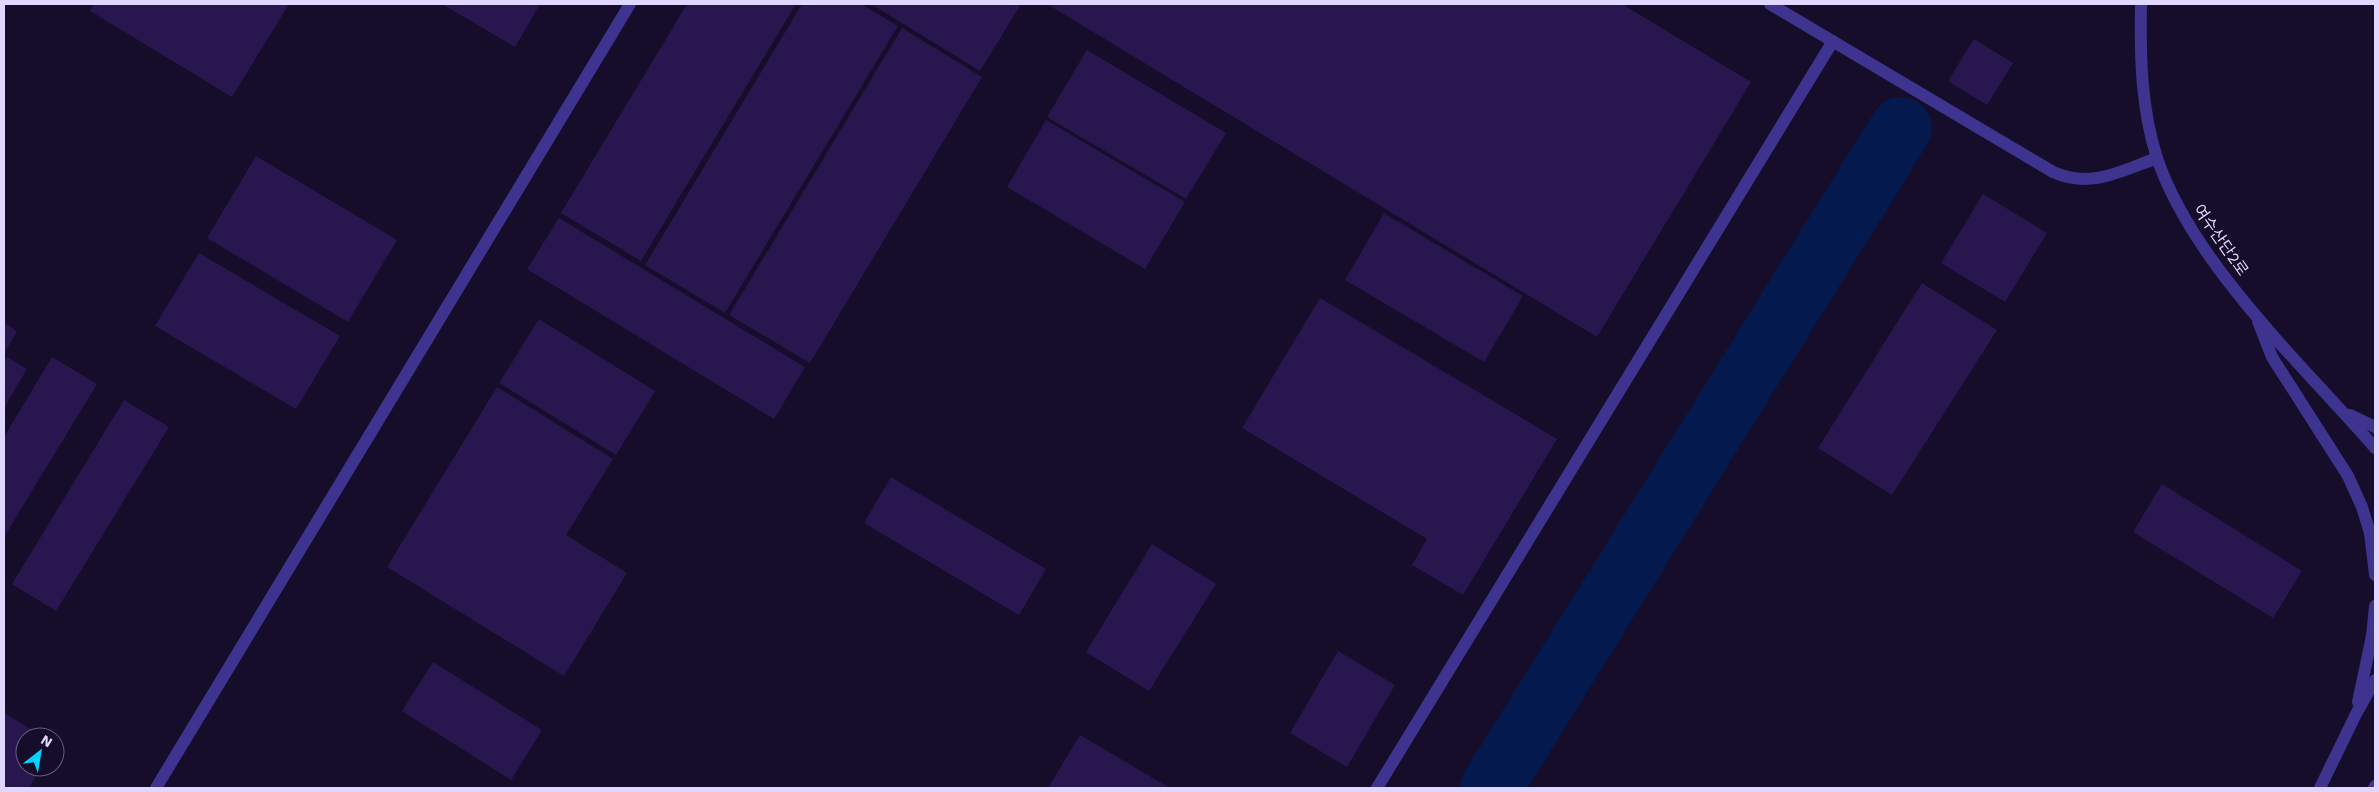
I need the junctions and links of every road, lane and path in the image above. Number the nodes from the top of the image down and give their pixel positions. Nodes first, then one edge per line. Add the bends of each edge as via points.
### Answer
1 (630, 4) edge
2 (1770, 4) edge
3 (2141, 4) edge
4 (1833, 41) junction
5 (2157, 158) junction
6 (2256, 314) junction
7 (2345, 413) junction
8 (2375, 427) edge
9 (2375, 448) edge
10 (2375, 575) edge
11 (2375, 606) edge
12 (2375, 680) edge
13 (2356, 714) junction
14 (156, 788) edge
15 (1377, 788) edge
16 (2320, 788) edge

1 - 14 street
2 - 4 street
3 - 5 street, 여수산단2로 via 2141,76
4 - 5 street via 2069,179 2109,176
4 - 15 street
5 - 6 street, 여수산단2로 via 2173,197 2191,228
6 - 7 street, 여수산단2로
6 - 10 street via 2272,357 2348,476 2370,533
7 - 8 street
7 - 9 street, 여수산단2로
11 - 13 street
12 - 13 street
13 - 16 street

